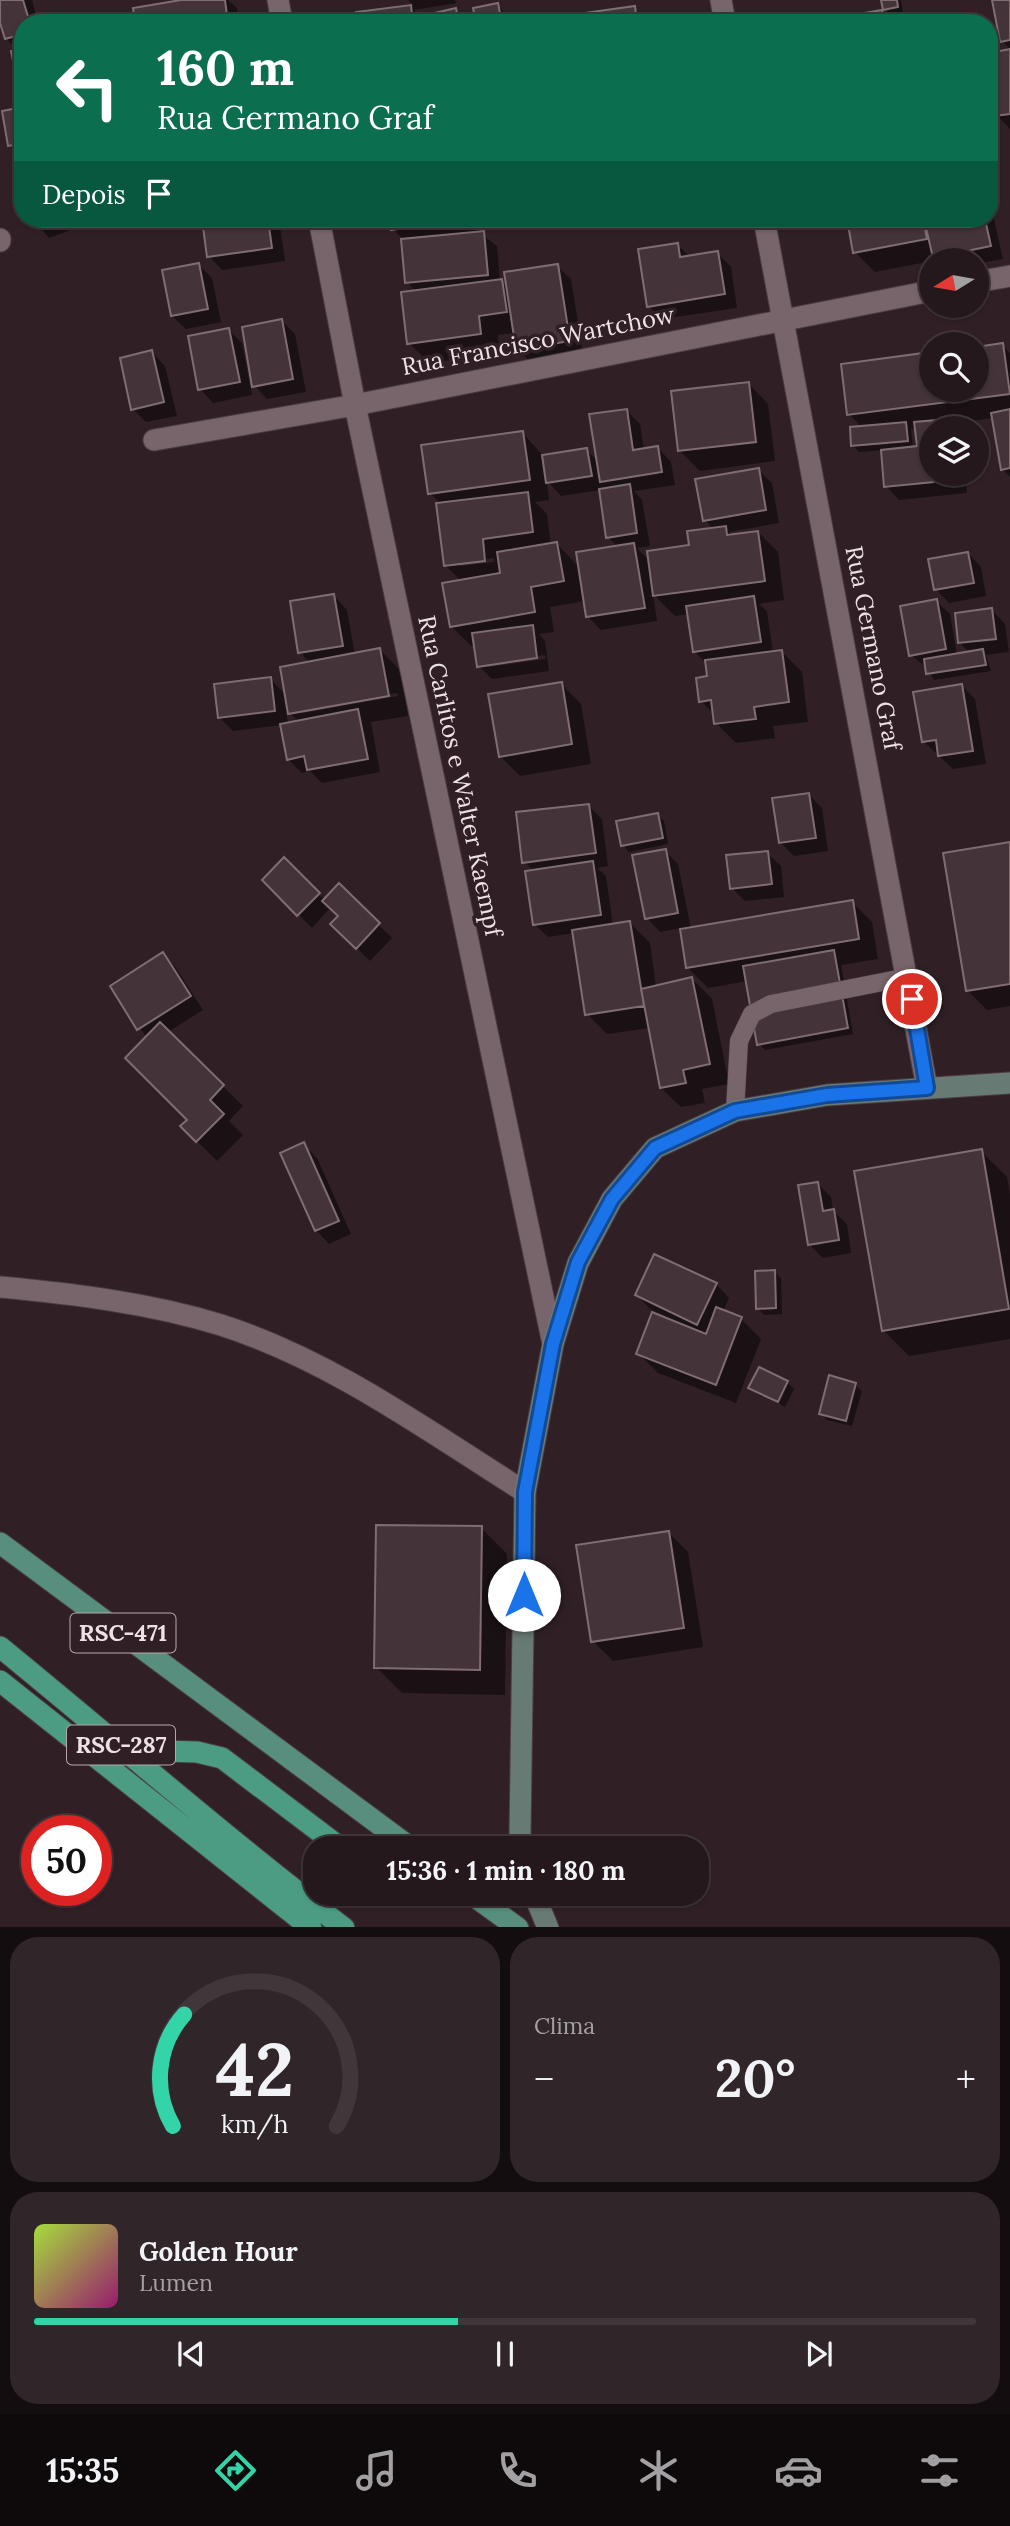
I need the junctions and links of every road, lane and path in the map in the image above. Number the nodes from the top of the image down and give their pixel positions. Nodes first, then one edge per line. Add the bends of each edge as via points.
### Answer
1 (321, 228) edge
2 (766, 228) edge
3 (1010, 276) edge
4 (989, 280) edge
5 (919, 293) edge
6 (784, 318) junction
7 (355, 405) junction
8 (154, 440) dead end
9 (908, 977) junction
10 (1010, 1083) edge
11 (927, 1088) junction
12 (735, 1111) junction
13 (0, 1287) edge
14 (553, 1344) junction
15 (525, 1492) junction
16 (0, 1543) edge
17 (0, 1647) edge
18 (0, 1681) edge
19 (128, 1751) junction
20 (325, 1836) edge
21 (395, 1836) edge
22 (518, 1836) edge
23 (488, 1906) edge
24 (539, 1906) edge
25 (311, 1927) edge
26 (344, 1927) edge
27 (518, 1927) edge
28 (548, 1927) edge

1 - 7 street, Rua Carlitos e Walter Kaempf
2 - 6 street, Rua Germano Graf
3 - 4 street
5 - 6 street, Rua Francisco Wartchow
6 - 7 street, Rua Francisco Wartchow
6 - 9 street, Rua Germano Graf
7 - 8 street, Rua Francisco Wartchow
7 - 14 street, Rua Carlitos e Walter Kaempf
9 - 11 street, Rua Germano Graf
9 - 12 lane via 771,1003 752,1014 739,1041
10 - 11 main road
11 - 12 main road via 827,1095
12 - 14 main road via 655,1148 612,1199 578,1262
13 - 15 street via 138,1305 222,1326 372,1395
14 - 15 main road
15 - 22 main road
16 - 21 main road, RSC-471
17 - 19 highway, RSC-287
18 - 25 highway, RSC-287
19 - 20 highway via 197,1752 222,1758
19 - 26 highway, RSC-287 via 239,1847
23 - 27 main road
24 - 28 main road

